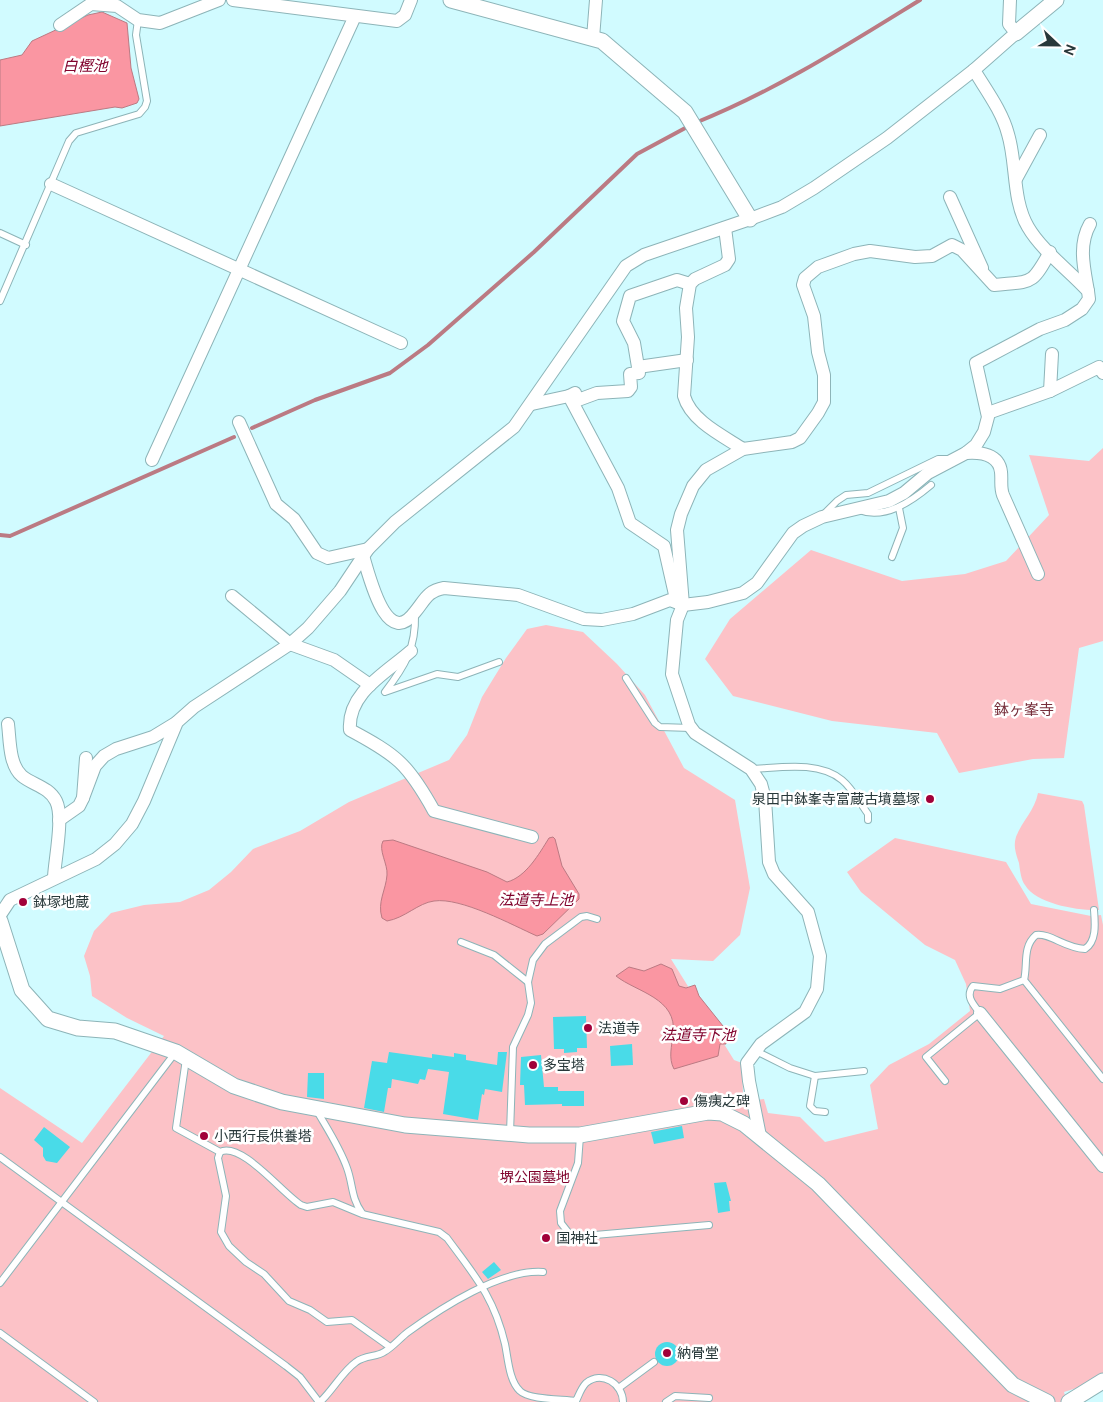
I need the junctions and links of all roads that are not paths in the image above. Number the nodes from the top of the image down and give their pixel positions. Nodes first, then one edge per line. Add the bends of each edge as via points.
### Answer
1 (219, 0) edge
2 (233, 0) edge
3 (411, 0) edge
4 (451, 0) edge
5 (596, 0) edge
6 (1010, 0) edge
7 (1056, 0) edge
8 (355, 16) junction
9 (138, 20) junction
10 (60, 25) dead end
11 (1016, 33) junction
12 (594, 38) junction
13 (974, 70) junction
14 (1040, 135) dead end
15 (1016, 179) junction
16 (51, 184) junction
17 (950, 197) dead end
18 (750, 219) junction
19 (1090, 224) dead end
20 (725, 228) junction
21 (0, 233) edge
22 (26, 245) junction
23 (1050, 252) junction
24 (240, 269) junction
25 (987, 278) junction
26 (690, 284) junction
27 (1088, 291) junction
28 (0, 301) edge
29 (401, 343) dead end
30 (1052, 354) dead end
31 (686, 360) junction
32 (638, 367) junction
33 (1103, 373) edge
34 (1050, 391) junction
35 (569, 396) junction
36 (532, 404) junction
37 (988, 413) junction
38 (239, 422) dead end
39 (743, 449) junction
40 (961, 456) junction
41 (152, 460) dead end
42 (931, 485) dead end
43 (899, 508) junction
44 (857, 509) junction
45 (822, 517) junction
46 (366, 553) junction
47 (892, 557) dead end
48 (1038, 574) dead end
49 (232, 596) dead end
50 (680, 603) junction
51 (415, 613) junction
52 (290, 644) junction
53 (411, 651) junction
54 (499, 662) dead end
55 (626, 678) dead end
56 (370, 685) junction
57 (177, 722) junction
58 (8, 724) dead end
59 (691, 728) junction
60 (86, 758) dead end
61 (751, 768) junction
62 (83, 798) junction
63 (59, 820) junction
64 (868, 820) dead end
65 (532, 837) dead end
66 (54, 877) junction
67 (1094, 910) dead end
68 (0, 915) edge
69 (598, 919) dead end
70 (0, 921) edge
71 (461, 942) dead end
72 (1024, 980) junction
73 (528, 982) junction
74 (980, 1013) junction
75 (756, 1051) junction
76 (181, 1055) junction
77 (864, 1071) dead end
78 (815, 1076) junction
79 (1103, 1078) edge
80 (945, 1081) dead end
81 (315, 1108) junction
82 (826, 1112) dead end
83 (510, 1134) junction
84 (580, 1135) junction
85 (760, 1136) junction
86 (220, 1152) junction
87 (0, 1157) edge
88 (1103, 1166) edge
89 (62, 1202) junction
90 (362, 1214) junction
91 (709, 1225) dead end
92 (542, 1272) dead end
93 (0, 1283) edge
94 (484, 1288) junction
95 (0, 1333) edge
96 (390, 1347) junction
97 (654, 1362) dead end
98 (1103, 1381) edge
99 (620, 1387) junction
100 (709, 1398) dead end
101 (1073, 1401) edge
102 (94, 1402) edge
103 (320, 1402) edge
104 (623, 1402) edge
105 (666, 1402) edge
106 (1046, 1402) edge

1 - 9 street via 160,23
2 - 8 street
3 - 8 street via 405,15 397,21
4 - 12 street
5 - 12 street
6 - 11 street via 1009,24
7 - 11 street
8 - 24 street
9 - 10 street via 117,6 91,4
9 - 16 lane via 136,35 146,107 139,114 76,133 69,141
11 - 13 street
12 - 18 street via 602,41 685,112
13 - 15 street via 1004,122
13 - 18 street via 887,138 814,188 782,207
14 - 15 street
15 - 23 street via 1022,213 1028,226
16 - 22 lane
16 - 24 street
17 - 25 street
18 - 20 street
19 - 27 street via 1082,246
20 - 26 street via 728,259 725,265
20 - 36 street via 644,255 626,266
21 - 22 lane
22 - 28 lane
23 - 25 street via 1036,277 1026,282 994,285
23 - 27 street
24 - 29 street
24 - 41 street
25 - 39 street via 962,250 952,245 932,256 870,251 818,267 805,278 803,285 814,316 824,376 824,402 800,438
26 - 31 street via 686,308
26 - 32 street via 677,280 630,296 623,321 634,343
27 - 37 street via 1088,299 1082,309 1065,320 1040,329 976,363
30 - 34 street
31 - 32 street
31 - 39 street via 686,403 699,419
32 - 35 street via 639,373 630,374 632,387 628,391 597,393 578,400 574,393
33 - 34 street via 1099,367
34 - 37 street
35 - 36 street
35 - 50 street via 618,488 630,523 664,546
36 - 46 street via 514,427 395,522
37 - 40 street via 984,432 976,445
38 - 46 street via 276,504 294,519 318,553 328,558
39 - 50 street via 706,470 693,486 681,514 677,530
40 - 44 street via 928,473 904,493
40 - 45 lane via 938,459 868,494 846,494
40 - 48 street via 979,452 998,464 1003,496
42 - 43 lane
43 - 44 lane via 867,513
43 - 47 lane via 903,528
44 - 45 street
45 - 50 street via 793,533 756,583 743,593 708,602
46 - 51 street via 378,603 385,615 400,622
46 - 52 street via 340,591
49 - 52 street
50 - 51 street via 670,600 640,612 602,620 584,619 518,595 444,588 426,595
50 - 59 street via 672,674
51 - 53 lane
52 - 56 street via 334,660
52 - 57 street via 194,707
53 - 54 lane via 385,692 437,674 458,676
53 - 56 street
55 - 59 lane via 660,727
56 - 65 street via 352,708 350,730 388,751 404,765 434,811
57 - 62 street via 153,737 104,756 95,766
57 - 66 street via 132,824 96,859
58 - 63 street via 13,761 21,775 48,791 56,801
59 - 61 street
60 - 62 street
61 - 64 lane via 807,767 828,773 842,780 868,814
61 - 75 street via 761,784 765,799 769,862 774,874 808,912 820,956 817,989 805,1012
62 - 63 street via 79,806
63 - 66 street
66 - 68 street via 10,900
67 - 72 lane via 1093,939 1085,949 1073,948 1047,935 1036,934 1032,938 1024,961
69 - 73 lane via 581,917 545,944 533,960
70 - 76 street via 22,990 48,1019 78,1028 115,1031
71 - 73 lane via 494,955
72 - 74 lane via 1000,988 973,986 970,1000
72 - 79 lane
73 - 83 lane via 531,1003 513,1047
74 - 80 lane via 926,1057
74 - 88 street
75 - 78 lane
75 - 85 street via 747,1066
76 - 81 street via 234,1086 282,1102
76 - 86 lane via 176,1128
76 - 89 lane
77 - 78 lane
78 - 82 lane via 810,1106 815,1111
81 - 83 street via 405,1125
81 - 90 lane via 342,1154 354,1199
83 - 84 street
84 - 85 street via 708,1112 733,1117
84 - 91 lane via 578,1163 560,1210 562,1222 572,1237
85 - 106 street via 818,1184 1013,1384
86 - 90 lane via 225,1149 241,1153 301,1205 307,1207 333,1202
86 - 96 lane via 218,1158 226,1196 221,1232 229,1246 264,1274 289,1301 310,1310 322,1320 352,1320
87 - 89 lane
89 - 93 lane
89 - 103 lane via 286,1366 300,1377
90 - 94 lane via 439,1232
92 - 94 lane via 515,1275
94 - 96 lane via 454,1303
94 - 99 lane via 502,1333 515,1385 522,1393 576,1401 586,1383 594,1379 614,1382
95 - 102 lane
96 - 103 lane via 383,1353 355,1362
97 - 99 lane
98 - 101 street
99 - 104 lane
100 - 105 lane via 675,1396

